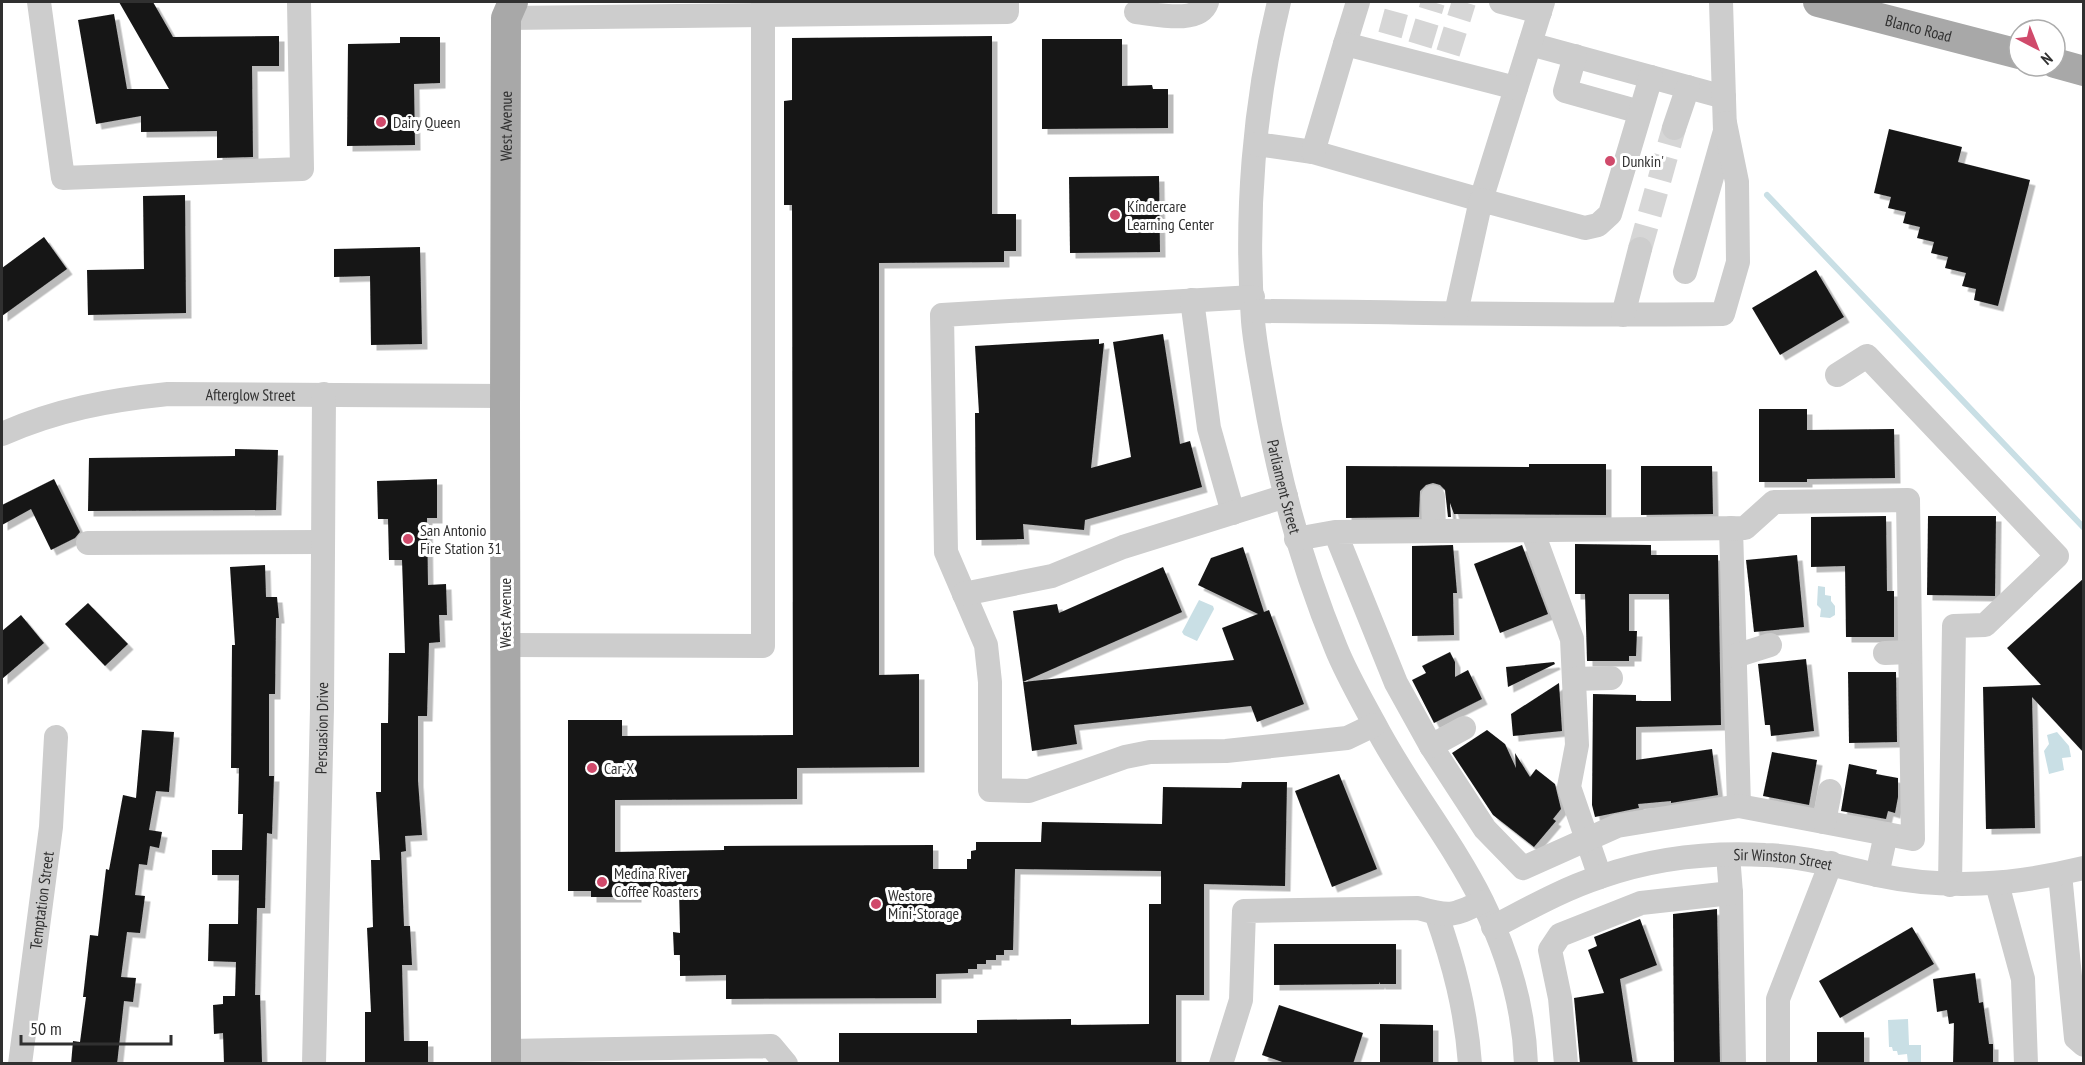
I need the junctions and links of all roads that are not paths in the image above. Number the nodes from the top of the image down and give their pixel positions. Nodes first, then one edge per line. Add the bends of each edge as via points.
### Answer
1 (39, 2) edge
2 (299, 2) edge
3 (1007, 2) edge
4 (1206, 2) edge
5 (1279, 2) edge
6 (1358, 2) edge
7 (1501, 2) edge
8 (1720, 2) edge
9 (1818, 2) edge
10 (506, 7) edge
11 (1541, 7) edge
12 (763, 9) edge
13 (1875, 9) edge
14 (1136, 12) dead end
15 (1345, 44) junction
16 (1530, 44) junction
17 (2007, 50) edge
18 (1575, 57) junction
19 (2067, 66) edge
20 (2084, 70) edge
21 (1651, 77) junction
22 (1688, 87) junction
23 (1516, 88) junction
24 (1724, 97) junction
25 (1640, 112) junction
26 (1725, 123) junction
27 (1674, 128) tunnel mouth
28 (1256, 144) junction
29 (1313, 152) junction
30 (1481, 200) junction
31 (1640, 249) tunnel mouth
32 (1685, 272) dead end
33 (1192, 300) junction
34 (1253, 304) junction
35 (1456, 313) junction
36 (1623, 315) junction
37 (1838, 375) dead end
38 (324, 394) junction
39 (505, 396) junction
40 (2, 434) edge
41 (1286, 496) junction
42 (1433, 497) dead end
43 (1233, 513) junction
44 (1731, 528) junction
45 (1532, 530) junction
46 (1434, 531) junction
47 (1335, 532) junction
48 (1296, 539) junction
49 (88, 543) dead end
50 (323, 543) junction
51 (964, 594) junction
52 (505, 645) junction
53 (1770, 645) dead end
54 (1910, 652) junction
55 (1886, 653) dead end
56 (1735, 656) junction
57 (1611, 678) dead end
58 (1574, 679) junction
59 (1374, 725) junction
60 (1464, 728) dead end
61 (56, 737) dead end
62 (1431, 746) junction
63 (1830, 791) dead end
64 (1739, 806) junction
65 (1824, 822) junction
66 (1886, 834) junction
67 (1587, 839) junction
68 (1728, 855) junction
69 (1831, 863) junction
70 (2084, 868) edge
71 (2060, 874) junction
72 (1877, 875) junction
73 (1600, 877) junction
74 (1997, 884) junction
75 (1950, 885) junction
76 (1731, 893) junction
77 (1482, 902) junction
78 (1436, 913) junction
79 (1493, 927) junction
80 (2084, 1045) edge
81 (506, 1057) edge
82 (573, 1057) edge
83 (20, 1064) edge
84 (314, 1064) edge
85 (786, 1064) edge
86 (1221, 1064) edge
87 (1470, 1064) edge
88 (1526, 1064) edge
89 (1566, 1064) edge
90 (1734, 1064) edge
91 (1778, 1064) edge
92 (2026, 1064) edge

1 - 2 street via 63,178 302,170
3 - 12 street via 1007,12
4 - 14 street via 1199,13 1189,16
5 - 28 street, Parliament Street
6 - 15 street
7 - 11 street
8 - 24 street
9 - 13 main road, Blanco Road
10 - 12 street
10 - 39 main road, West Avenue
11 - 16 street
12 - 52 street via 763,646
13 - 17 main road, Blanco Road
15 - 23 street via 1387,45 1446,61
15 - 29 street
16 - 18 street
16 - 23 street
18 - 21 street
18 - 25 street via 1564,91
19 - 20 main road
21 - 22 street
21 - 25 street
22 - 24 street
22 - 27 street
23 - 30 street
24 - 26 street
25 - 30 street via 1610,214 1598,225 1584,228
26 - 32 street
26 - 36 street via 1737,182 1738,262 1723,314
28 - 29 street
28 - 34 street, Parliament Street via 1251,239
29 - 30 street
30 - 35 street
31 - 36 street
33 - 34 street
33 - 43 street via 1209,428
33 - 51 street via 942,315 946,552
34 - 35 street
34 - 41 street, Parliament Street via 1272,442
35 - 36 street
37 - 75 street via 1867,356 2057,556 1985,625 1954,626
38 - 39 street, Afterglow Street
38 - 40 street, Afterglow Street via 168,394 117,399 71,409
38 - 50 street, Persuasion Drive
39 - 52 main road, West Avenue
41 - 43 street
41 - 48 street, Parliament Street
42 - 46 street
43 - 51 street via 1124,547 1052,576
44 - 45 street
44 - 54 street via 1745,528 1774,502 1908,500
44 - 56 street
45 - 46 street
45 - 58 street via 1572,639
46 - 47 street
47 - 48 street
47 - 62 street via 1396,683
48 - 59 street, Parliament Street via 1336,650
49 - 50 street
50 - 84 street, Persuasion Drive
51 - 59 street via 986,645 990,790 1029,791 1150,752 1226,751 1347,738
52 - 81 main road, West Avenue
53 - 56 street
54 - 55 street
54 - 66 street via 1913,839
56 - 64 street
57 - 58 street
58 - 67 street via 1577,746 1569,787
59 - 77 street, Parliament Street
60 - 62 street
61 - 83 street, Temptation Street via 51,826
62 - 67 street via 1485,829 1523,868
63 - 65 street
64 - 65 street
64 - 67 street via 1617,826
65 - 66 street
66 - 72 street
67 - 73 street
68 - 69 street, Sir Winston Street
68 - 73 street, Sir Winston Street via 1656,861
68 - 76 street
69 - 72 street, Sir Winston Street
69 - 91 street via 1778,999
70 - 71 street, Sir Winston Street
71 - 74 street, Sir Winston Street
71 - 80 street via 2076,1038
72 - 75 street, Sir Winston Street
73 - 79 street, Sir Winston Street
74 - 75 street, Sir Winston Street
74 - 92 street via 2023,979
76 - 89 street via 1641,903 1560,934 1550,950 1560,998
76 - 90 street
77 - 78 street via 1455,915
77 - 79 street, Parliament Street
78 - 86 street via 1418,908 1244,911 1241,1000
78 - 87 street via 1459,986
79 - 88 street, Parliament Street via 1523,1022
81 - 82 street
82 - 85 street via 771,1046

